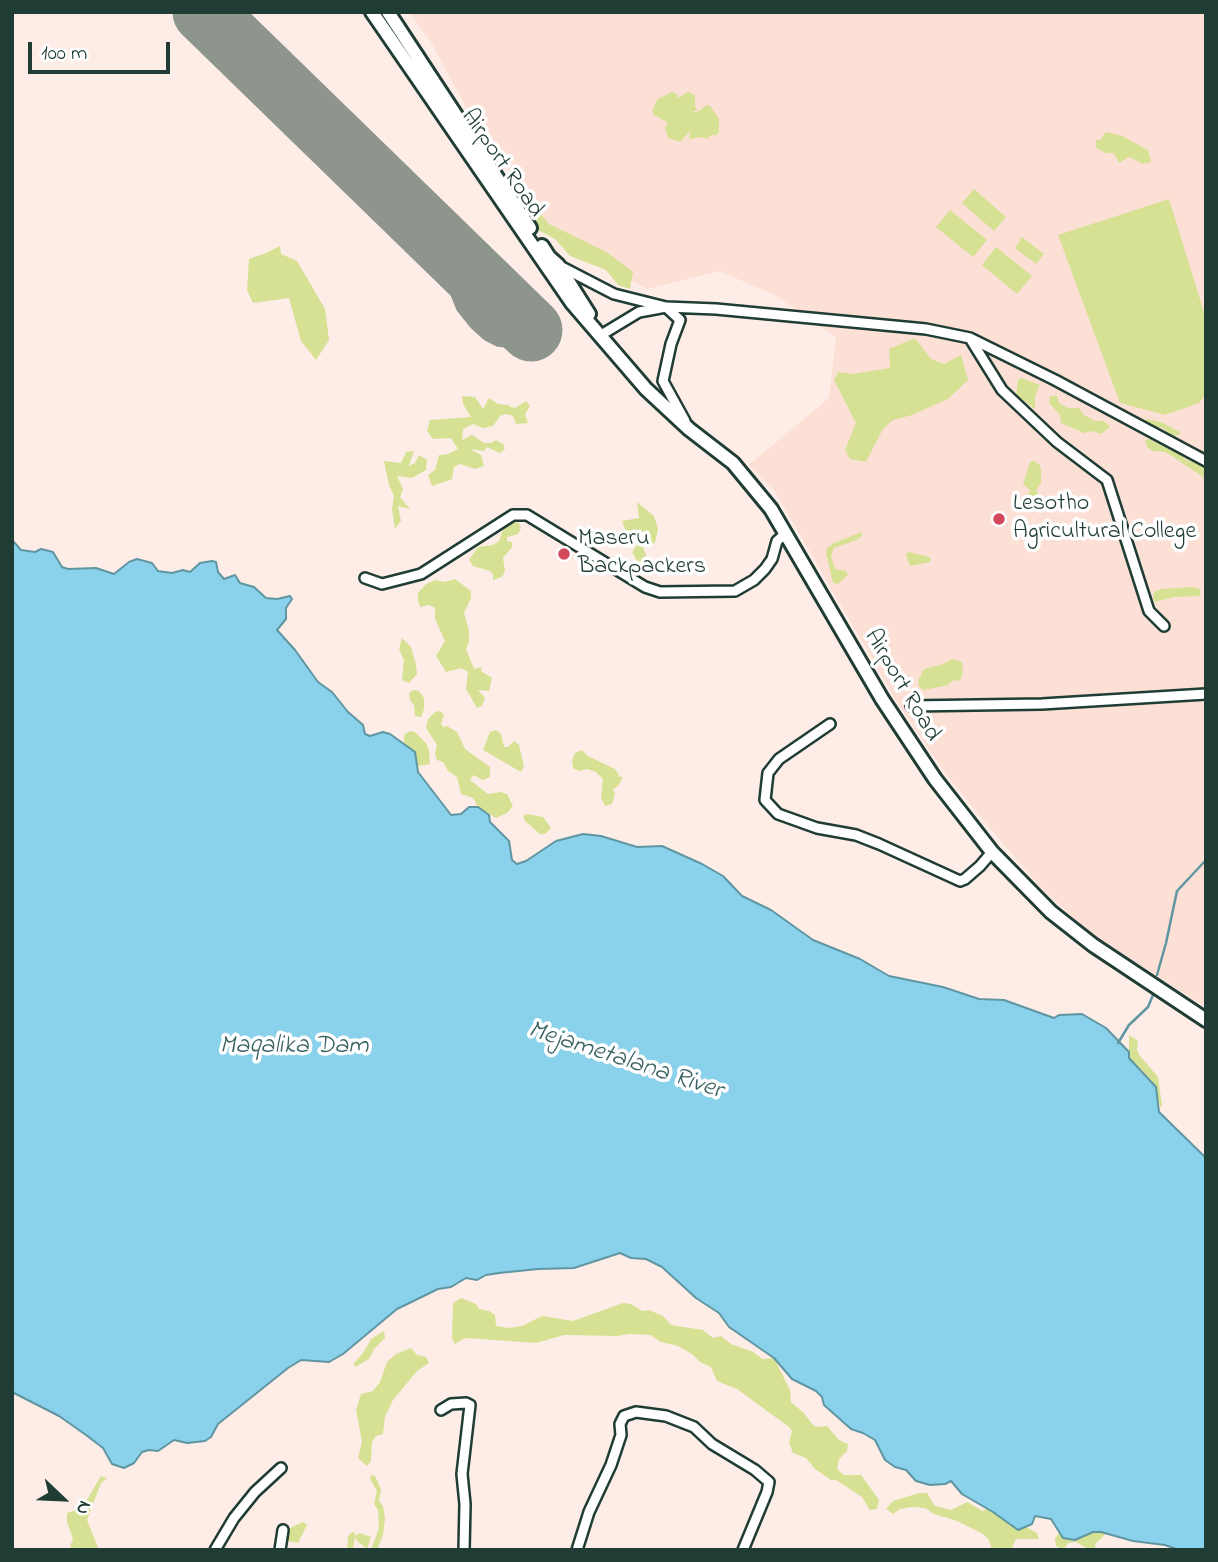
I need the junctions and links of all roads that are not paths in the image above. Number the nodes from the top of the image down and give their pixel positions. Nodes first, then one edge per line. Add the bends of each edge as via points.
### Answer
1 (372, 12) edge
2 (388, 12) edge
3 (558, 265) junction
4 (666, 307) junction
5 (601, 335) junction
6 (970, 338) junction
7 (689, 429) junction
8 (1206, 461) edge
9 (786, 533) junction
10 (365, 578) dead end
11 (1164, 626) dead end
12 (1206, 694) edge
13 (911, 706) dead end
14 (830, 724) dead end
15 (992, 852) junction
16 (1206, 1020) edge
17 (441, 1410) dead end
18 (282, 1468) dead end
19 (283, 1530) dead end
20 (215, 1550) edge
21 (280, 1550) edge
22 (464, 1550) edge
23 (577, 1550) edge
24 (743, 1550) edge

1 - 5 main road, Airport Road via 572,303
2 - 3 main road, Airport Road
3 - 4 street via 614,294
3 - 5 main road, Airport Road
4 - 5 street via 639,312
4 - 6 street via 926,329
4 - 7 street via 680,320 663,381
5 - 7 main road, Airport Road via 646,389
6 - 8 street
6 - 11 street via 1002,390 1057,442 1107,480 1149,611
7 - 9 main road, Airport Road via 733,463
9 - 10 street via 777,541 765,569 735,591 660,592 645,587 527,514 513,515 421,574 382,584
9 - 15 main road, Airport Road via 882,699 935,779
12 - 13 street
14 - 15 street via 779,759 768,773 765,800 779,814 817,828 856,835 960,881
15 - 16 main road, Airport Road via 1051,912 1093,945
17 - 22 street via 451,1404 470,1405 462,1474
18 - 20 street via 234,1518
19 - 21 street
23 - 24 street via 611,1465 620,1424 624,1416 636,1412 666,1416 694,1427 769,1482

